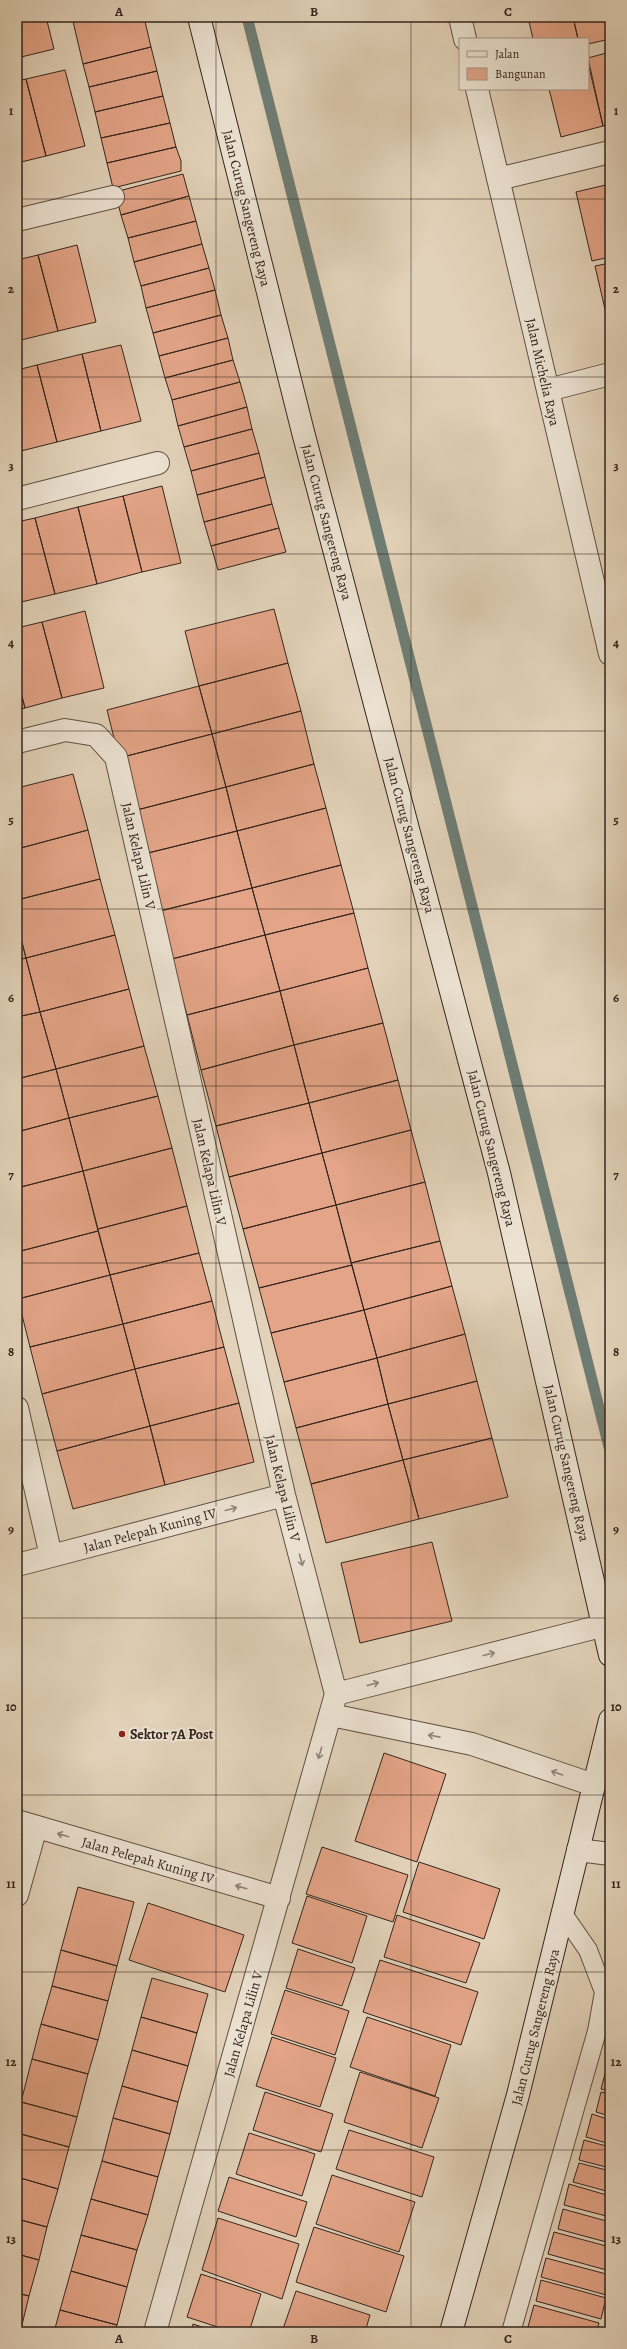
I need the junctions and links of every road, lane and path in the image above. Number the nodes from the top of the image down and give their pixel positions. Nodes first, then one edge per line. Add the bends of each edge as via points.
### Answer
1 (199, 17) edge
2 (460, 17) edge
3 (465, 38) edge
4 (477, 90) edge
5 (610, 152) edge
6 (498, 180) junction
7 (113, 197) dead end
8 (17, 220) edge
9 (610, 374) edge
10 (548, 390) junction
11 (158, 463) dead end
12 (17, 500) edge
13 (604, 598) edge
14 (610, 654) edge
15 (17, 742) edge
16 (17, 1408) edge
17 (284, 1495) junction
18 (51, 1556) junction
19 (17, 1566) edge
20 (605, 1625) junction
21 (610, 1655) edge
22 (336, 1694) junction
23 (331, 1715) junction
24 (610, 1720) edge
25 (594, 1785) junction
26 (26, 1824) edge
27 (578, 1850) junction
28 (610, 1854) edge
29 (17, 1895) edge
30 (279, 1898) junction
31 (563, 1914) junction
32 (155, 2332) edge
33 (451, 2332) edge
34 (511, 2332) edge

1 - 20 street, Jalan Curug Sangereng Raya via 305,440 499,1173
2 - 3 street
4 - 6 street, Jalan Michelia Raya
5 - 6 street
6 - 10 street, Jalan Michelia Raya
7 - 8 street
9 - 10 street
10 - 13 street, Jalan Michelia Raya
11 - 12 street
13 - 14 street, Jalan Michelia Raya
15 - 17 street, Jalan Kelapa Lilin V via 65,730 96,735 116,756
16 - 18 street
18 -> 17 street, Jalan Pelepah Kuning IV
17 -> 22 street, Jalan Kelapa Lilin V
18 - 19 street, Jalan Pelepah Kuning IV
20 - 21 street, Jalan Curug Sangereng Raya
22 -> 20 street
22 - 23 street, Jalan Kelapa Lilin V
25 -> 23 street via 472,1744
23 -> 30 street, Jalan Kelapa Lilin V
24 - 25 street, Jalan Curug Sangereng Raya
25 - 27 street, Jalan Curug Sangereng Raya
26 - 29 street
30 -> 26 street, Jalan Pelepah Kuning IV
27 - 28 street
27 - 31 street, Jalan Curug Sangereng Raya
30 - 32 street, Jalan Kelapa Lilin V
31 - 33 street, Jalan Curug Sangereng Raya via 518,2095
31 - 34 lane via 588,1950 604,1992 597,2031

